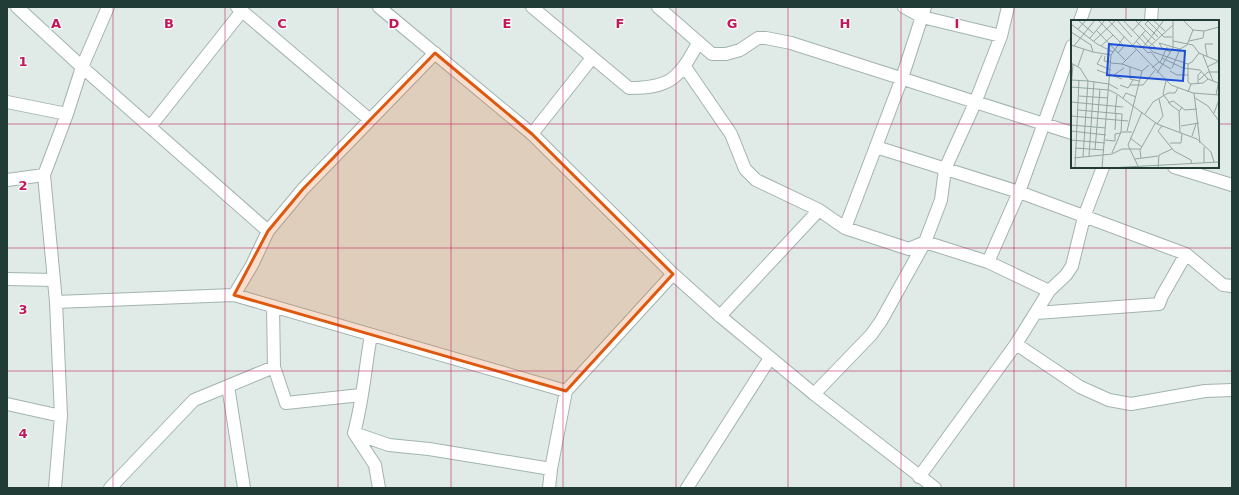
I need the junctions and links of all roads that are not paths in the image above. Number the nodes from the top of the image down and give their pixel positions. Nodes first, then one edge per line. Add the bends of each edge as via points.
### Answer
1 (17, 7) edge
2 (108, 7) edge
3 (379, 7) edge
4 (658, 7) edge
5 (904, 7) edge
6 (1008, 7) edge
7 (1085, 7) edge
8 (1152, 7) edge
9 (534, 8) edge
10 (240, 9) edge
11 (923, 12) edge
12 (1080, 20) edge
13 (1151, 20) edge
14 (1001, 36) junction
15 (698, 43) junction
16 (1071, 49) edge
17 (435, 53) junction
18 (592, 58) junction
19 (685, 67) junction
20 (82, 68) junction
21 (902, 78) junction
22 (7, 102) edge
23 (975, 103) junction
24 (67, 114) junction
25 (369, 119) junction
26 (1043, 124) junction
27 (150, 127) junction
28 (1071, 133) edge
29 (532, 134) junction
30 (876, 147) junction
31 (1103, 168) edge
32 (1177, 168) edge
33 (945, 169) junction
34 (44, 174) junction
35 (7, 180) edge
36 (1232, 184) edge
37 (1019, 192) junction
38 (818, 210) junction
39 (1084, 217) junction
40 (845, 228) junction
41 (268, 231) junction
42 (925, 242) junction
43 (1186, 254) junction
44 (988, 262) junction
45 (674, 274) junction
46 (7, 279) edge
47 (54, 280) junction
48 (1232, 286) edge
49 (1049, 291) junction
50 (234, 295) junction
51 (56, 302) junction
52 (273, 306) junction
53 (1036, 313) junction
54 (720, 316) junction
55 (371, 335) junction
56 (1016, 344) junction
57 (770, 358) junction
58 (274, 367) junction
59 (228, 386) junction
60 (1232, 390) edge
61 (566, 391) junction
62 (814, 394) junction
63 (361, 395) junction
64 (7, 404) edge
65 (61, 416) junction
66 (354, 433) junction
67 (551, 469) junction
68 (919, 477) junction
69 (55, 488) edge
70 (110, 488) edge
71 (244, 488) edge
72 (380, 488) edge
73 (549, 488) edge
74 (687, 488) edge
75 (935, 488) edge

1 - 20 street
2 - 20 street
3 - 17 street
4 - 15 street
5 - 11 street
6 - 14 street
7 - 12 street
8 - 13 street
9 - 18 street
10 - 25 street
10 - 27 street
11 - 14 street
11 - 21 street
14 - 23 street
15 - 19 street
15 - 21 street via 712,54 726,54 740,50 758,38 766,38 791,43
16 - 26 street
17 - 25 street
17 - 29 street
18 - 19 street via 629,88 668,84
18 - 29 street
19 - 38 street via 731,134 745,169 756,180
20 - 24 street
20 - 27 street
21 - 23 street
21 - 30 street
22 - 24 street
23 - 26 street
23 - 33 street
24 - 34 street
25 - 41 street via 303,189
26 - 28 street
26 - 37 street
27 - 41 street
29 - 45 street
30 - 33 street
30 - 40 street
31 - 39 street
32 - 36 street
33 - 37 street
33 - 42 street via 941,200
34 - 35 street
34 - 47 street
37 - 39 street
37 - 44 street
38 - 40 street
38 - 54 street
39 - 43 street
39 - 49 street via 1072,266
40 - 42 street via 909,249
41 - 50 street
42 - 44 street
42 - 62 street via 882,321
43 - 48 street via 1223,285
43 - 53 street via 1159,304
44 - 49 street
45 - 54 street
45 - 61 street
46 - 47 street
47 - 51 street
49 - 53 street
50 - 51 street
50 - 52 street
51 - 65 street
52 - 55 street
52 - 58 street
53 - 56 street
54 - 57 street
55 - 61 street
55 - 63 street
56 - 60 street via 1080,387 1109,400 1131,404
56 - 68 street
57 - 62 street
57 - 74 street
58 - 59 street
58 - 63 street via 286,403
59 - 70 street via 194,400
59 - 71 street
61 - 67 street
62 - 68 street
63 - 66 street
64 - 65 street
65 - 69 street
66 - 67 street via 389,445
66 - 72 street via 375,465
67 - 73 street
68 - 75 street

